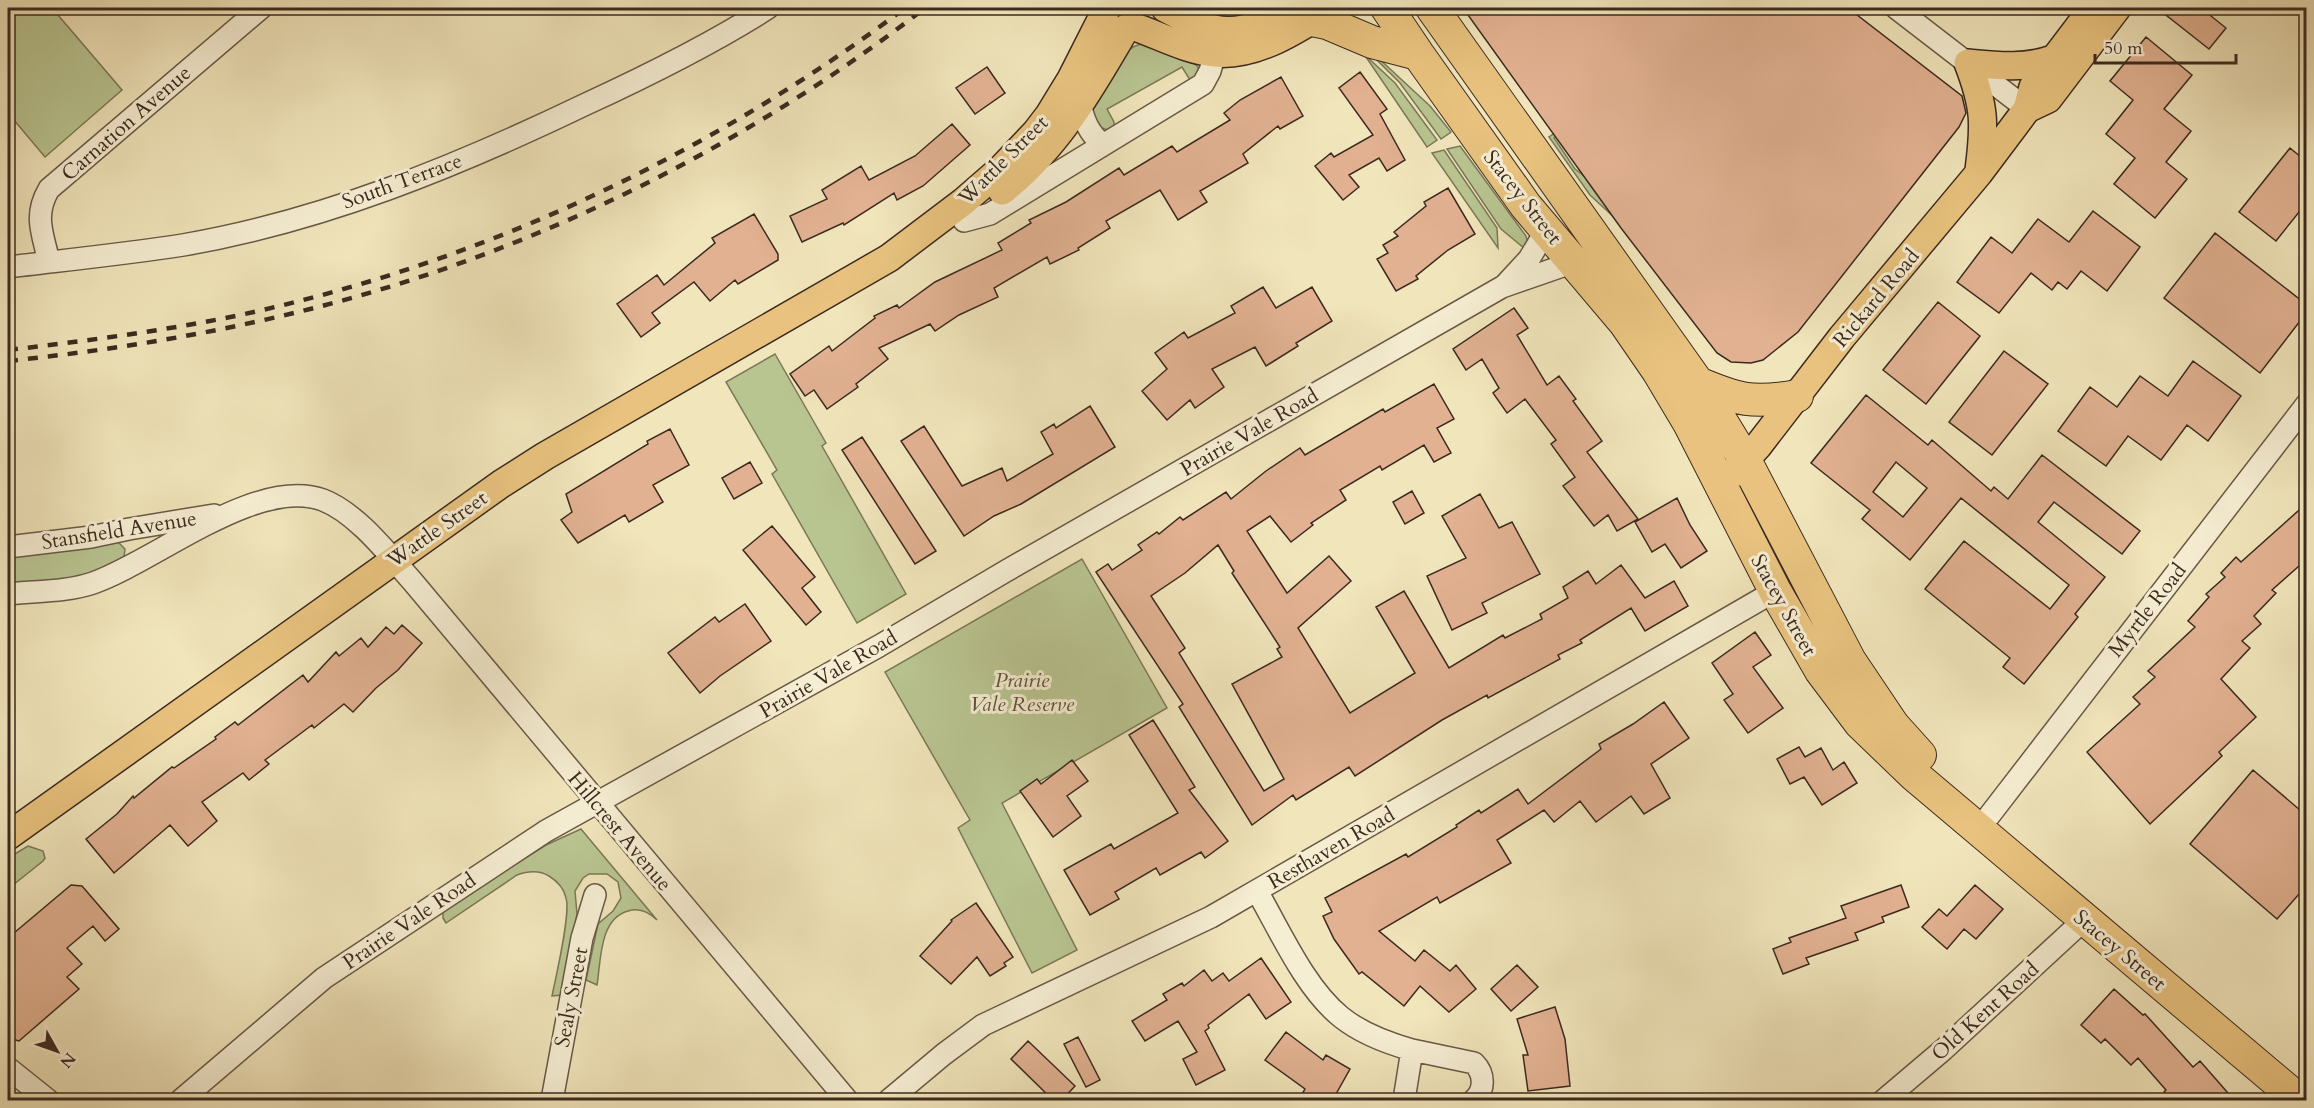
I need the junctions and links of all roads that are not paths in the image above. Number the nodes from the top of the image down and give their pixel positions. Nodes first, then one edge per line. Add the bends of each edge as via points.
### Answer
1 (261, 8) edge
2 (768, 8) edge
3 (1107, 8) edge
4 (1387, 8) edge
5 (1432, 8) edge
6 (1896, 8) edge
7 (2092, 8) edge
8 (2117, 8) edge
9 (1178, 12) edge
10 (1296, 12) edge
11 (1137, 21) edge
12 (1215, 53) junction
13 (1418, 54) junction
14 (2053, 59) junction
15 (1968, 63) junction
16 (1080, 104) junction
17 (2027, 109) junction
18 (1102, 144) junction
19 (1979, 173) junction
20 (964, 221) junction
21 (1546, 229) junction
22 (890, 258) junction
23 (49, 262) junction
24 (1574, 262) junction
25 (8, 267) edge
26 (1502, 287) junction
27 (1698, 383) junction
28 (1797, 396) junction
29 (2307, 405) edge
30 (1745, 460) junction
31 (1721, 484) junction
32 (230, 513) junction
33 (8, 547) edge
34 (393, 560) junction
35 (1775, 591) junction
36 (8, 594) edge
37 (596, 803) junction
38 (1989, 816) junction
39 (8, 836) edge
40 (1257, 891) junction
41 (595, 895) dead end
42 (2084, 920) junction
43 (1412, 1050) junction
44 (8, 1068) edge
45 (2307, 1080) edge
46 (48, 1101) edge
47 (181, 1101) edge
48 (552, 1101) edge
49 (848, 1101) edge
50 (889, 1101) edge
51 (1404, 1101) edge
52 (1474, 1101) edge
53 (1884, 1101) edge
54 (2298, 1101) edge

1 - 23 street, Carnation Avenue via 49,189 40,207 40,217
2 - 23 street, South Terrace via 640,79 423,177 292,220 184,244
3 - 11 main road via 1113,21
3 - 22 main road, Wattle Street via 1059,99 1036,132 971,195
4 - 13 highway, Stacey Street
5 - 27 highway, Stacey Street
6 - 15 street
7 - 14 main road, Rickard Road
8 - 17 main road, Rickard Road via 2048,99
9 - 10 main road via 1220,31 1242,30
10 - 12 main road via 1258,47 1232,54
10 - 13 highway via 1372,42
11 - 12 main road via 1202,51
11 - 16 main road, Wattle Street
12 - 18 street, Wattle Street via 1203,84
13 - 21 highway, Stacey Street
14 - 15 main road via 2017,67
14 - 17 main road, Rickard Road via 2033,87
15 - 17 street
15 - 19 main road via 1983,113
16 - 18 street via 1085,123
16 - 20 main road, Wattle Street via 1032,164
17 - 19 main road, Rickard Road
18 - 20 street, Wattle Street via 990,214
19 - 28 main road, Rickard Road
20 - 22 main road, Wattle Street via 931,242
21 - 24 highway, Stacey Street
21 - 26 street, Prairie Vale Road via 1529,259
22 - 34 main road, Wattle Street via 545,456
23 - 25 street, South Terrace
24 - 26 street, Prairie Vale Road
24 - 31 highway, Stacey Street via 1625,322 1658,371
26 - 37 street, Prairie Vale Road via 869,652
27 - 28 highway via 1745,400
27 - 30 highway, Stacey Street
28 - 30 main road, Rickard Road
29 - 38 street, Myrtle Road
30 - 31 main road, Rickard Road
30 - 38 highway, Stacey Street via 1875,702 1918,753
31 - 35 highway, Stacey Street
32 - 33 street, Stansfield Avenue
32 - 34 street, Stansfield Avenue via 290,496 322,500 347,514
32 - 36 street, Stansfield Avenue via 94,582
34 - 37 street, Hillcrest Avenue
34 - 39 main road, Wattle Street
35 - 40 street, Resthaven Road
35 - 42 highway, Stacey Street via 1821,671 1860,723 1914,775
37 - 47 street, Prairie Vale Road via 505,856 324,978
37 - 49 street, Hillcrest Avenue
38 - 45 highway, Stacey Street
40 - 43 street via 1328,1005 1372,1036
40 - 50 street, Resthaven Road via 1194,927 983,1025
41 - 48 street, Sealy Street via 582,938
42 - 53 street, Old Kent Road
42 - 54 highway, Stacey Street
43 - 51 street
43 - 52 street via 1474,1063 1483,1083
44 - 46 street

